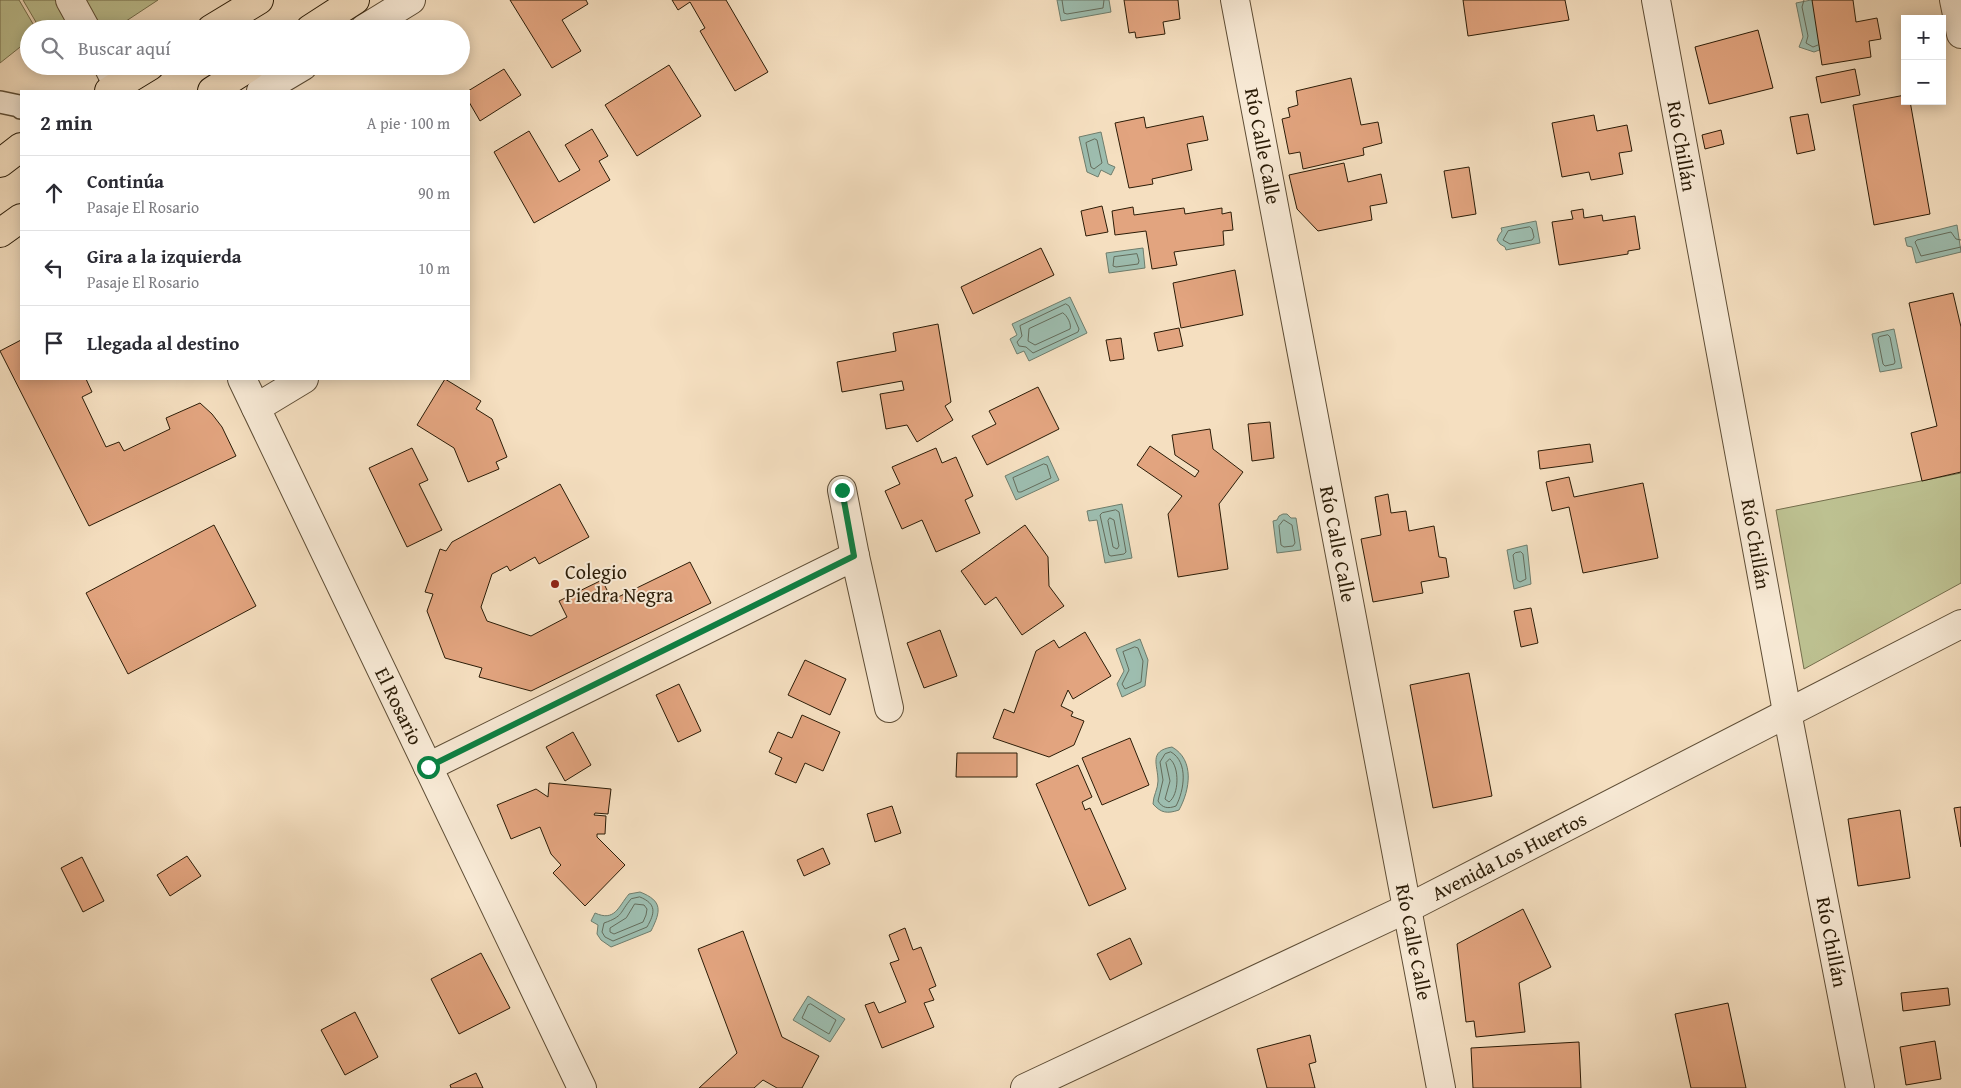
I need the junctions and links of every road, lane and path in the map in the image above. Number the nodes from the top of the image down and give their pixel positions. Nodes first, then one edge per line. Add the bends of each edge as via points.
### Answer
1 (70, 0) edge
2 (258, 0) edge
3 (355, 0) edge
4 (411, 0) edge
5 (1235, 0) edge
6 (1656, 0) edge
7 (1954, 0) edge
8 (81, 20) edge
9 (226, 20) edge
10 (324, 20) edge
11 (379, 20) edge
12 (1961, 34) edge
13 (127, 75) edge
14 (237, 75) edge
15 (288, 75) edge
16 (112, 81) edge
17 (214, 90) edge
18 (263, 90) edge
19 (0, 102) edge
20 (20, 107) edge
21 (20, 148) edge
22 (0, 163) edge
23 (20, 219) edge
24 (0, 233) edge
25 (242, 380) edge
26 (302, 380) edge
27 (256, 408) junction
28 (842, 490) dead end
29 (854, 556) junction
30 (1961, 624) edge
31 (889, 708) dead end
32 (1787, 712) junction
33 (428, 767) junction
34 (1408, 908) junction
35 (582, 1088) edge
36 (1025, 1088) edge
37 (1441, 1088) edge
38 (1860, 1088) edge

1 - 8 street
2 - 9 highway
3 - 10 highway
4 - 11 street
5 - 34 street, Río Calle Calle
6 - 32 street, Río Chillán
7 - 12 street
13 - 16 highway
14 - 17 highway
15 - 18 street
19 - 20 lane
21 - 22 highway
23 - 24 highway
25 - 27 street, El Rosario
26 - 27 street
27 - 33 street, El Rosario
28 - 29 street
29 - 31 street
29 - 33 street
30 - 32 street, Avenida Los Huertos
32 - 34 street, Avenida Los Huertos
32 - 38 street, Río Chillán
33 - 35 street, El Rosario
34 - 36 street, Avenida Los Huertos
34 - 37 street, Río Calle Calle

